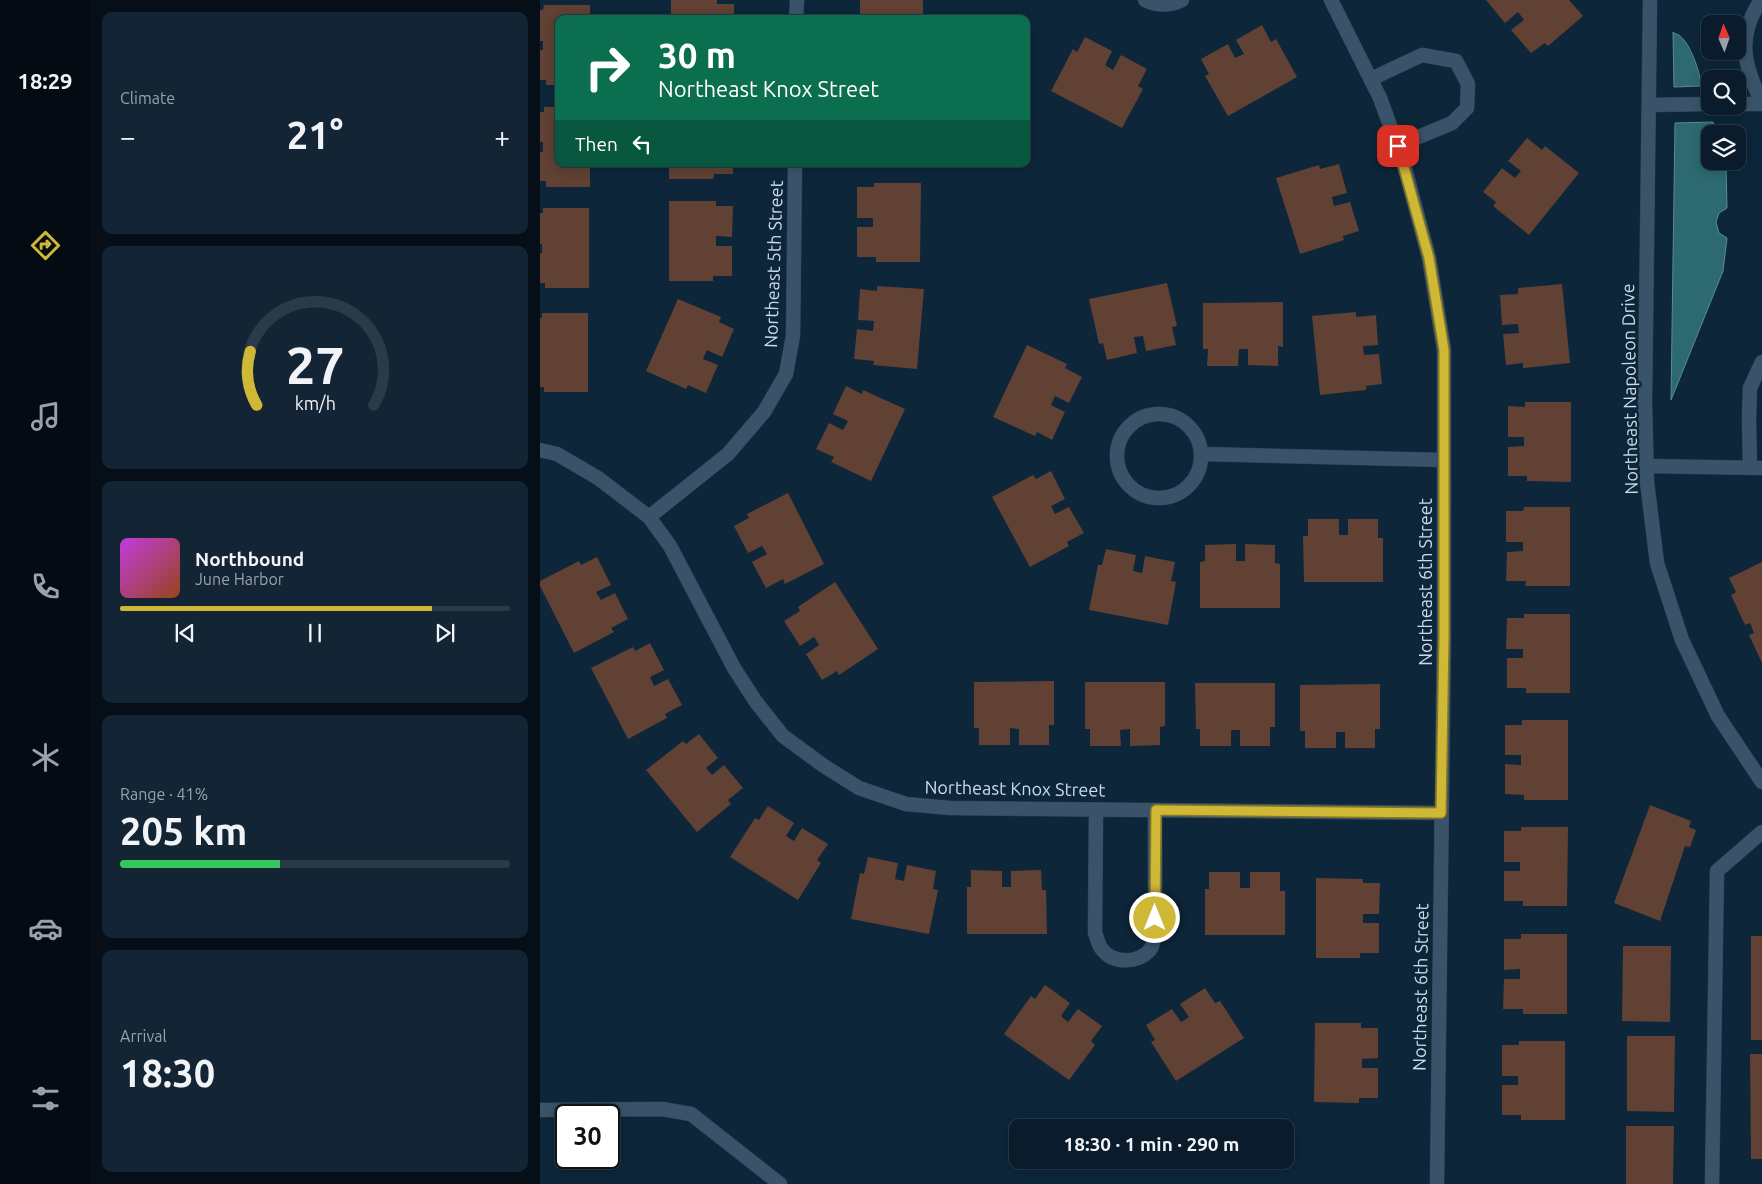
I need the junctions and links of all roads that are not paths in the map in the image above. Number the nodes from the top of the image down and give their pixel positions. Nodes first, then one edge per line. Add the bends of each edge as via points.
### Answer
1 (797, 0) edge
2 (1145, 0) edge
3 (1182, 0) edge
4 (1331, 0) edge
5 (1650, 0) edge
6 (1761, 0) edge
7 (796, 15) edge
8 (1371, 79) junction
9 (1762, 103) edge
10 (1701, 104) edge
11 (1746, 104) edge
12 (1649, 105) junction
13 (1398, 146) junction
14 (795, 167) edge
15 (1762, 362) edge
16 (540, 450) edge
17 (1202, 454) junction
18 (1444, 460) junction
19 (1647, 466) junction
20 (1756, 468) edge
21 (648, 517) junction
22 (1762, 782) edge
23 (1096, 810) junction
24 (1156, 810) junction
25 (1441, 813) junction
26 (1762, 832) edge
27 (540, 1110) edge
28 (780, 1184) edge
29 (1437, 1184) edge
30 (1712, 1184) edge

1 - 7 street
2 - 3 street via 1164,5
4 - 8 street, Northeast 6th Street
5 - 12 street, Northeast Napoleon Drive
6 - 9 street via 1744,38 1750,77
8 - 13 street, Northeast 6th Street
8 - 13 street via 1422,55 1456,60 1468,84 1467,108 1452,123
9 - 11 street
10 - 12 street
12 - 19 street, Northeast Napoleon Drive
13 - 18 street, Northeast 6th Street via 1429,258 1444,350
14 - 21 street, Northeast 5th Street via 793,336 786,374 764,412 728,454
15 - 20 street via 1750,388 1749,418
16 - 21 street, Northeast Knox Street via 557,454 598,478
17 - 17 street via 1191,428 1180,419 1167,414 1153,414 1128,426 1120,437 1116,465 1131,488 1143,496 1157,499 1184,491 1200,468
17 - 18 street
18 - 25 street, Northeast 6th Street
19 - 20 street
19 - 22 street, Northeast Napoleon Drive via 1657,563 1682,640 1718,716
21 - 23 street, Northeast Knox Street via 670,546 734,668 756,702 783,736 824,766 860,788 906,804 950,808
23 - 24 street, Northeast Knox Street
23 - 24 street via 1095,932 1100,948 1112,959 1128,960 1140,958 1151,948 1155,935
24 - 25 street, Northeast Knox Street
25 - 29 street, Northeast 6th Street
26 - 30 street via 1717,871
27 - 28 street via 662,1109 691,1114

